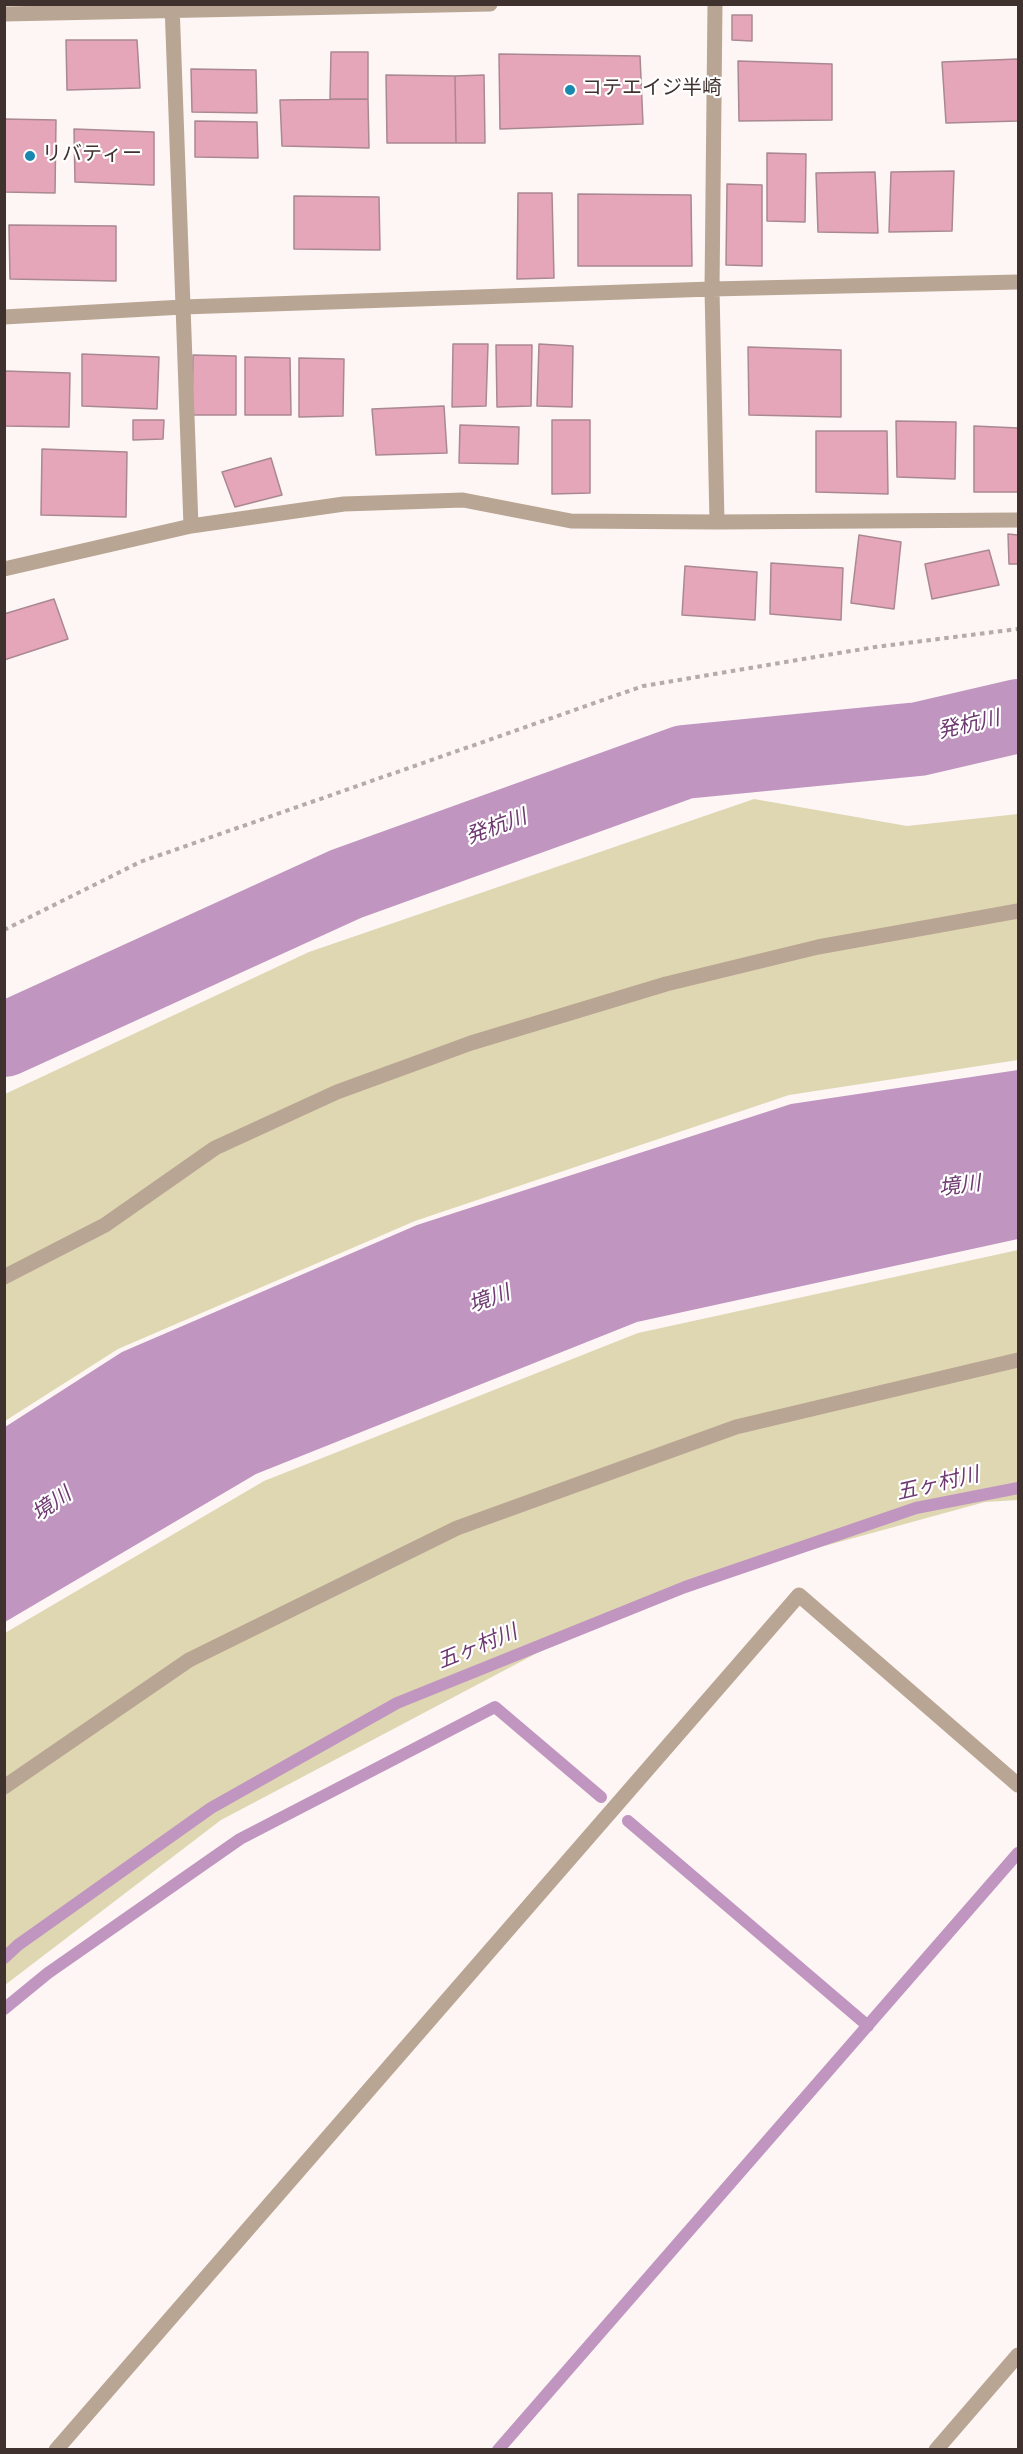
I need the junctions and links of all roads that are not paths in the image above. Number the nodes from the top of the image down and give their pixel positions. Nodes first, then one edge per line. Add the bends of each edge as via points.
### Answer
1 (490, 4) edge
2 (715, 4) edge
3 (172, 8) edge
4 (4, 14) edge
5 (1018, 282) edge
6 (712, 290) junction
7 (183, 307) junction
8 (4, 317) edge
9 (1018, 520) edge
10 (717, 522) junction
11 (191, 526) junction
12 (4, 569) edge
13 (1018, 911) edge
14 (4, 1278) edge
15 (1018, 1360) edge
16 (1018, 1785) edge
17 (4, 1787) edge
18 (1018, 2355) edge
19 (56, 2450) edge
20 (936, 2450) edge

1 - 3 street
2 - 6 street
3 - 4 street
3 - 7 street
5 - 6 street
6 - 7 street
6 - 10 street
7 - 8 street
7 - 11 street
9 - 10 street
10 - 11 street via 571,521 463,500 344,504
11 - 12 street
13 - 14 street via 818,947 688,979 460,1047 337,1092 215,1148 105,1225
15 - 17 street via 736,1427 457,1528 189,1659
16 - 19 street via 799,1595
18 - 20 street

